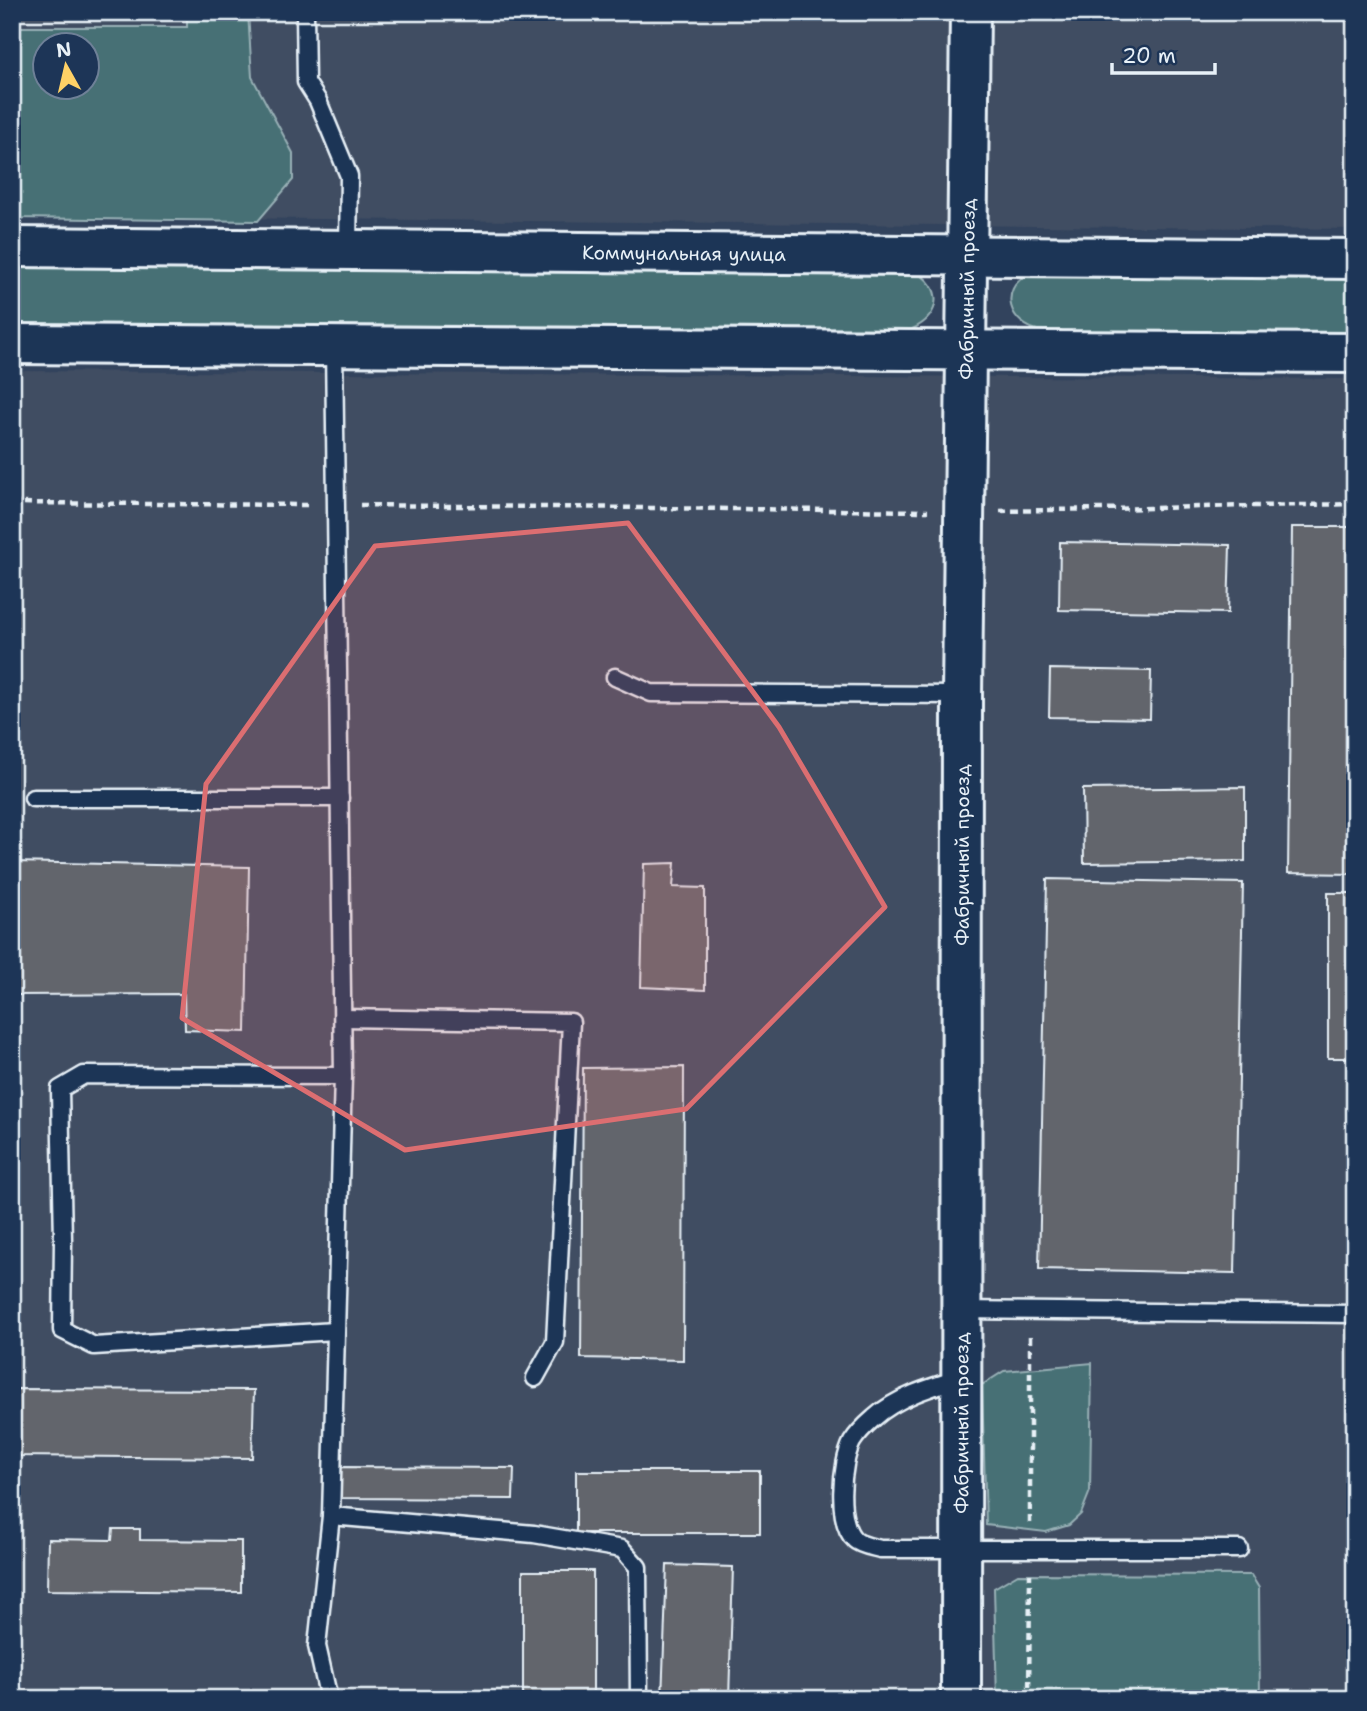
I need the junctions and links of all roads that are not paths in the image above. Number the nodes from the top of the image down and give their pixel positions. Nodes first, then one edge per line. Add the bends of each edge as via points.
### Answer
1 (304, 12) edge
2 (970, 12) edge
3 (12, 247) edge
4 (348, 249) junction
5 (967, 256) junction
6 (1355, 260) edge
7 (12, 344) edge
8 (334, 345) junction
9 (966, 350) junction
10 (1355, 353) edge
11 (615, 677) dead end
12 (962, 695) junction
13 (33, 798) dead end
14 (340, 798) junction
15 (342, 1018) junction
16 (343, 1076) junction
17 (961, 1310) junction
18 (1355, 1314) edge
19 (335, 1331) junction
20 (961, 1377) junction
21 (535, 1378) dead end
22 (331, 1516) junction
23 (1239, 1549) dead end
24 (961, 1551) junction
25 (329, 1699) edge
26 (639, 1699) edge
27 (961, 1699) edge

1 - 4 lane via 306,82 349,176
2 - 5 main road, Фабричный проезд
3 - 4 main road, Коммунальная улица
4 - 5 main road, Коммунальная улица
5 - 6 main road, Коммунальная улица
5 - 9 main road, Фабричный проезд
7 - 8 main road
8 - 9 main road
8 - 14 lane
9 - 10 main road
9 - 12 main road, Фабричный проезд
11 - 12 lane via 651,693
12 - 17 main road, Фабричный проезд
13 - 14 lane
14 - 15 lane
15 - 16 lane
15 - 21 lane via 571,1022 555,1342
16 - 19 lane
16 - 19 lane via 84,1075 60,1090 62,1331 94,1346
17 - 18 lane
17 - 20 main road, Фабричный проезд
19 - 22 lane
20 - 24 main road, Фабричный проезд
20 - 24 lane via 918,1391 875,1417 852,1442 844,1466 843,1501 846,1526 856,1541 880,1549
22 - 25 lane via 317,1646
22 - 26 lane via 534,1534 622,1549 638,1567
23 - 24 lane
24 - 27 main road, Фабричный проезд

